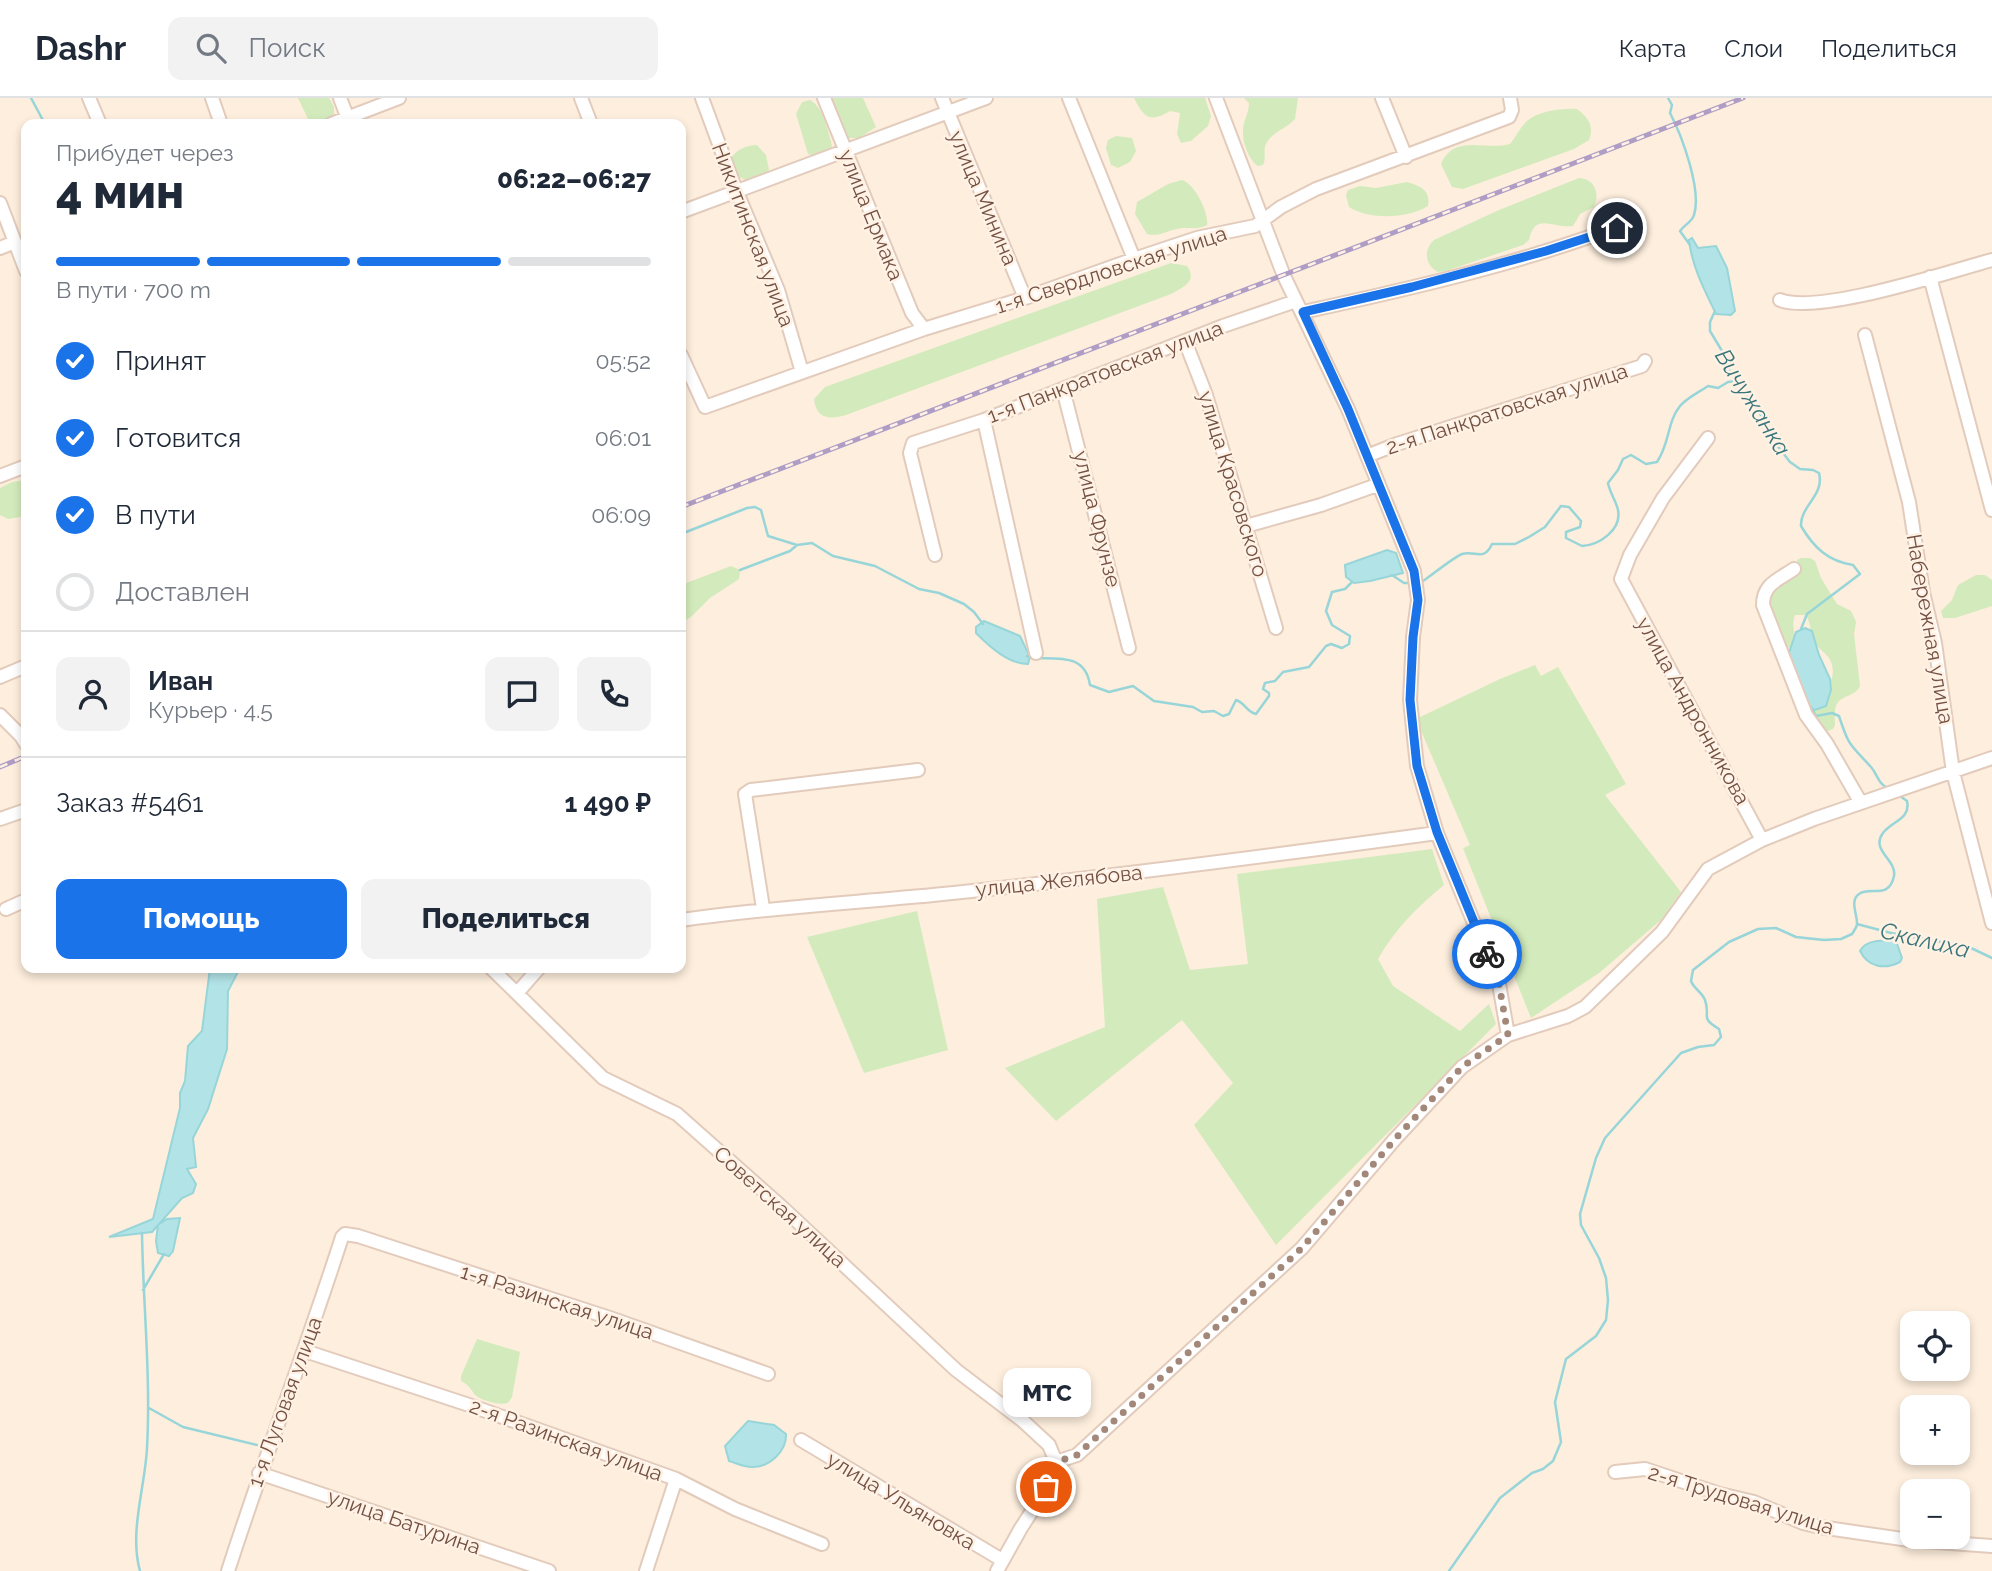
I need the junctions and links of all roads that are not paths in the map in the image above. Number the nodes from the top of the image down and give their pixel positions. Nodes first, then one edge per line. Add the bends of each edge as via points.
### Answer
1 (89, 98) edge
2 (212, 98) edge
3 (340, 98) edge
4 (399, 98) edge
5 (581, 98) edge
6 (702, 98) edge
7 (824, 98) edge
8 (942, 98) edge
9 (986, 98) edge
10 (1069, 98) edge
11 (1216, 98) edge
12 (1382, 98) edge
13 (1510, 98) edge
14 (948, 113) junction
15 (98, 119) edge
16 (219, 119) edge
17 (348, 119) edge
18 (353, 119) edge
19 (588, 119) edge
20 (844, 151) junction
21 (1406, 157) junction
22 (736, 190) junction
23 (0, 203) edge
24 (686, 210) edge
25 (1264, 219) junction
26 (1633, 221) dead end
27 (15, 242) junction
28 (0, 248) edge
29 (21, 258) edge
30 (1134, 259) junction
31 (1992, 260) edge
32 (1930, 277) junction
33 (1025, 298) junction
34 (1780, 300) dead end
35 (1299, 306) junction
36 (924, 329) junction
37 (1865, 335) dead end
38 (1185, 341) junction
39 (1646, 361) dead end
40 (686, 366) edge
41 (802, 372) junction
42 (1063, 389) junction
43 (984, 420) junction
44 (1708, 438) dead end
45 (1367, 456) junction
46 (21, 468) edge
47 (0, 474) edge
48 (1377, 485) junction
49 (1992, 510) edge
50 (1246, 526) junction
51 (935, 555) dead end
52 (1794, 569) dead end
53 (1276, 628) dead end
54 (1129, 648) dead end
55 (1036, 653) dead end
56 (21, 668) edge
57 (0, 677) edge
58 (0, 715) edge
59 (21, 736) edge
60 (1992, 758) edge
61 (918, 769) dead end
62 (1954, 772) junction
63 (1861, 803) junction
64 (21, 812) edge
65 (0, 819) edge
66 (1437, 832) junction
67 (1762, 840) junction
68 (21, 902) edge
69 (763, 908) junction
70 (6, 909) dead end
71 (686, 919) edge
72 (1992, 923) edge
73 (497, 973) edge
74 (535, 973) edge
75 (518, 992) junction
76 (1508, 1035) junction
77 (345, 1234) joint
78 (304, 1351) junction
79 (768, 1374) dead end
80 (801, 1440) dead end
81 (1056, 1462) junction
82 (1615, 1472) dead end
83 (259, 1473) junction
84 (676, 1479) junction
85 (822, 1544) dead end
86 (1992, 1546) edge
87 (1000, 1566) edge
88 (228, 1571) edge
89 (549, 1571) edge
90 (646, 1571) edge

1 - 15 street
2 - 16 street
3 - 17 street
4 - 18 street
5 - 19 street
6 - 22 street, Никитинская улица
7 - 20 street, улица Ермака
8 - 14 street, улица Минина
9 - 14 street
10 - 30 street
11 - 25 street
12 - 21 street
13 - 21 street, 1-я Свердловская улица via 1509,117
14 - 20 street
14 - 33 street, улица Минина
20 - 22 street
20 - 36 street, улица Ермака via 912,313
21 - 25 street, 1-я Свердловская улица via 1316,189
22 - 24 street
22 - 41 street, Никитинская улица via 778,290
23 - 27 street
25 - 30 street, 1-я Свердловская улица via 1255,226 1197,238
25 - 35 street
26 - 35 street, 1-я Панкратовская улица via 1532,255 1412,287
27 - 28 street
27 - 29 street
30 - 33 street, 1-я Свердловская улица
31 - 32 street
32 - 34 street via 1855,297 1790,304
32 - 49 street
33 - 36 street, 1-я Свердловская улица
35 - 38 street, 1-я Панкратовская улица
35 - 45 street
36 - 41 street, 1-я Свердловская улица
37 - 62 street, Набережная улица via 1909,502
38 - 42 street, 1-я Панкратовская улица
38 - 50 street, улица Красовского
39 - 45 street, 2-я Панкратовская улица
40 - 41 street, 1-я Свердловская улица via 705,407
42 - 43 street, 1-я Панкратовская улица
42 - 54 street, улица Фрунзе
43 - 51 street, 1-я Панкратовская улица via 913,443 910,453
43 - 55 street
44 - 67 street, улица Андронникова via 1652,517 1621,575 1622,583
45 - 48 street
46 - 47 street
48 - 50 street
48 - 66 street via 1418,587 1411,687 1413,737
50 - 53 street, улица Красовского
52 - 63 street via 1766,588 1763,605 1805,715
56 - 57 street
58 - 59 street
60 - 62 street
61 - 69 street via 746,794
62 - 63 street
62 - 72 street, Набережная улица
63 - 67 street
64 - 65 street
66 - 69 street, улица Желябова via 1191,866
66 - 76 street via 1499,984
67 - 76 street via 1708,869 1662,932 1585,1007
68 - 70 street
69 - 71 street, улица Желябова
73 - 75 street, Советская улица
74 - 75 street
75 - 81 street, Советская улица via 603,1078 677,1114 956,1370 1023,1421 1049,1446
76 - 81 street via 1462,1067 1302,1248 1077,1455
77 - 78 street, 1-я Луговая улица
77 - 79 street, 1-я Разинская улица via 610,1318
78 - 83 street, 1-я Луговая улица
78 - 84 street, 2-я Разинская улица
80 - 87 street, улица Ульяновка
81 - 87 street via 1056,1474
82 - 86 street, 2-я Трудовая улица via 1645,1469 1821,1527
83 - 88 street, 1-я Луговая улица
83 - 89 street, улица Батурина
84 - 85 street, 2-я Разинская улица
84 - 90 street

